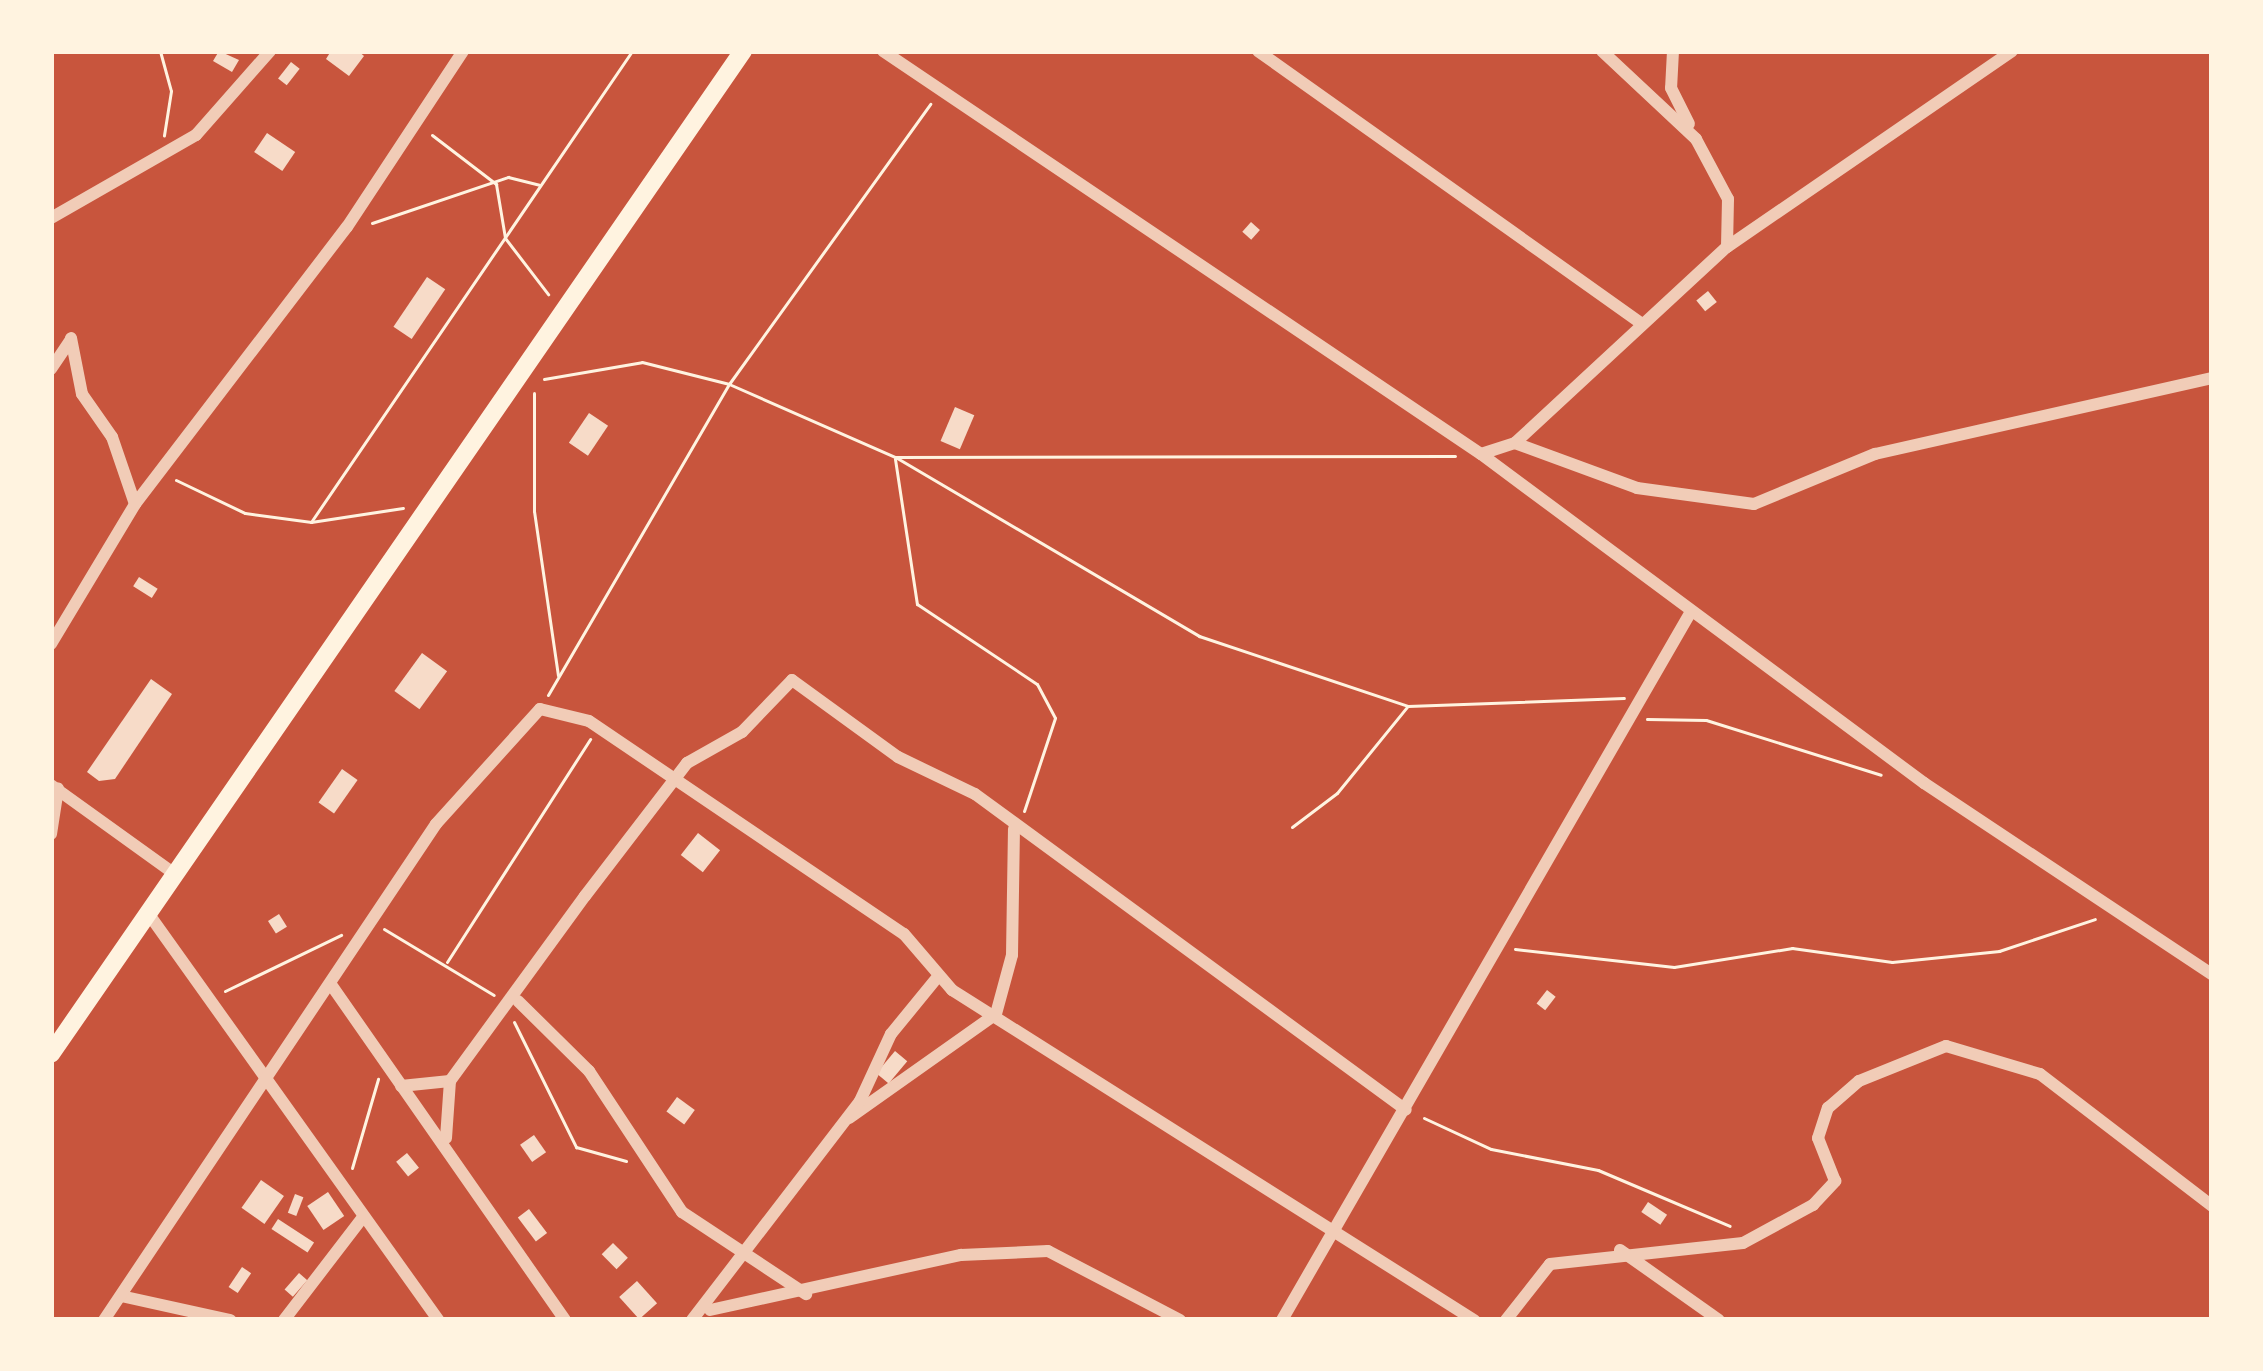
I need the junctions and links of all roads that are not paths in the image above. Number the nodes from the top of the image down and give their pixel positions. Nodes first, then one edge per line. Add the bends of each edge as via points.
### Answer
1 (270, 51) edge
2 (464, 51) edge
3 (742, 51) edge
4 (883, 51) edge
5 (1258, 51) edge
6 (1603, 51) edge
7 (1673, 51) edge
8 (2012, 51) edge
9 (1696, 139) junction
10 (51, 218) edge
11 (1727, 247) junction
12 (1639, 322) junction
13 (51, 369) edge
14 (2212, 378) edge
15 (1515, 443) junction
16 (1481, 454) junction
17 (135, 505) junction
18 (1689, 615) junction
19 (51, 644) edge
20 (54, 785) edge
21 (676, 787) junction
22 (1013, 829) junction
23 (51, 833) edge
24 (175, 874) junction
25 (148, 914) junction
26 (2212, 974) edge
27 (936, 979) junction
28 (332, 986) junction
29 (518, 1001) junction
30 (996, 1014) junction
31 (51, 1054) edge
32 (270, 1076) junction
33 (450, 1081) junction
34 (401, 1086) junction
35 (1406, 1110) junction
36 (847, 1119) junction
37 (446, 1138) junction
38 (2212, 1206) edge
39 (363, 1217) junction
40 (1335, 1234) junction
41 (1620, 1250) junction
42 (740, 1259) junction
43 (806, 1294) junction
44 (121, 1296) junction
45 (710, 1310) junction
46 (104, 1320) edge
47 (230, 1320) edge
48 (284, 1320) edge
49 (438, 1320) edge
50 (565, 1320) edge
51 (692, 1320) edge
52 (1180, 1320) edge
53 (1282, 1320) edge
54 (1474, 1320) edge
55 (1506, 1320) edge
56 (1719, 1320) edge

1 - 10 street via 232,103 160,160
2 - 17 street via 347,226
3 - 24 main road
4 - 16 street
5 - 12 street
6 - 9 street
7 - 9 street via 1671,88
8 - 11 street
9 - 11 street via 1728,200
11 - 12 street
12 - 15 street
13 - 17 street via 71,338 82,394 112,437
14 - 15 street via 1875,454 1754,504 1637,488
15 - 16 street
16 - 18 street
17 - 19 street
18 - 26 street
18 - 35 street
20 - 23 street
20 - 24 street
21 - 22 street via 694,756 742,732 798,680
21 - 27 street via 904,934
21 - 28 street via 600,730 540,709 436,824
21 - 29 street
22 - 30 street via 1012,955
22 - 35 street
24 - 25 main road
25 - 31 main road
25 - 32 street
27 - 30 street
27 - 36 street
28 - 32 street
28 - 34 street
29 - 33 street
29 - 42 street via 589,1071 664,1191
30 - 36 street
30 - 40 street
32 - 39 street
32 - 44 street
33 - 34 street
33 - 37 street
34 - 37 street
35 - 40 street
36 - 42 street
37 - 50 street
38 - 41 street via 2040,1074 1946,1046 1859,1081 1828,1108 1818,1138 1835,1181 1813,1205 1743,1243
39 - 48 street
39 - 49 street
40 - 53 street
40 - 54 street
41 - 55 street via 1543,1268
41 - 56 street
42 - 43 street
42 - 45 street
43 - 45 street
43 - 52 street via 961,1255 1048,1251
44 - 46 street
44 - 47 street
45 - 51 street

